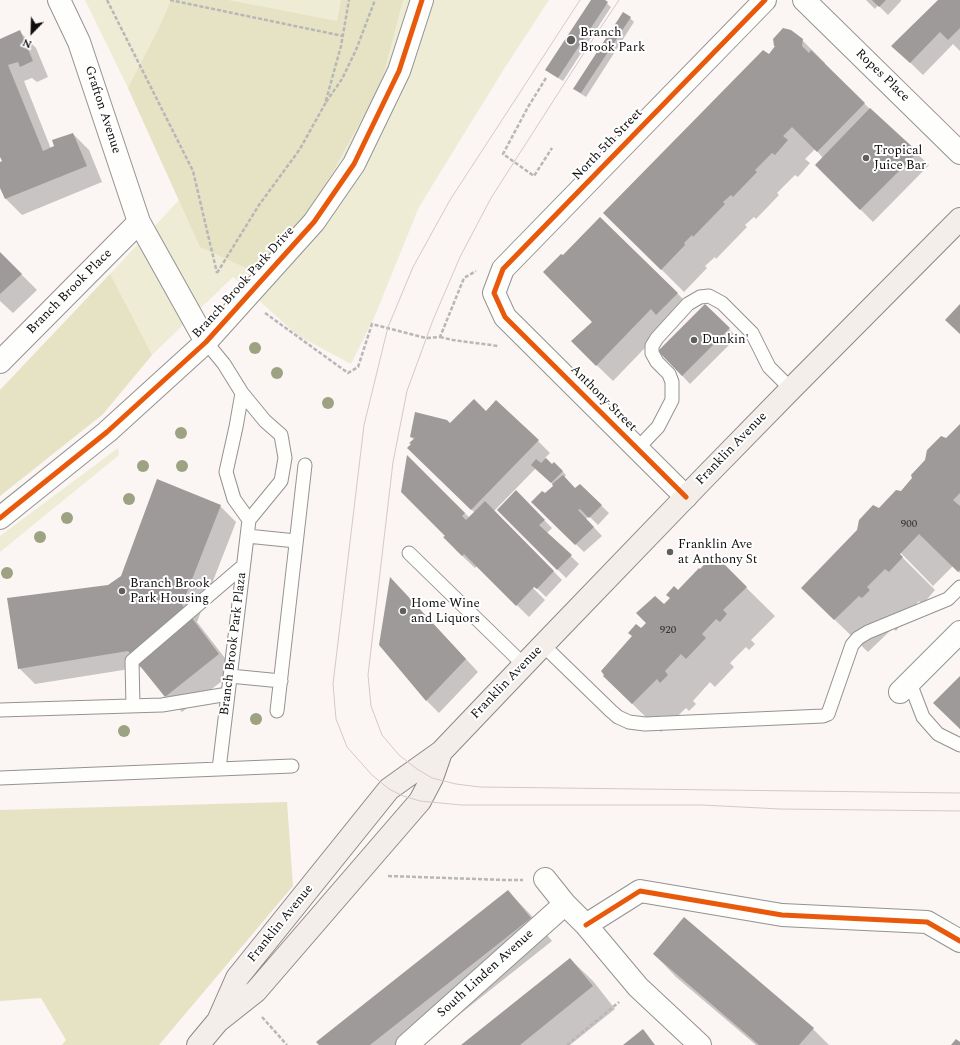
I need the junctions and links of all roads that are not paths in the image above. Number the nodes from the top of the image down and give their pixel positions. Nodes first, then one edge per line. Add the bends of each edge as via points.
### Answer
1 (59, 0) edge
2 (422, 0) edge
3 (765, 0) edge
4 (804, 0) edge
5 (960, 153) edge
6 (960, 219) edge
7 (139, 222) junction
8 (505, 317) joint
9 (206, 342) junction
10 (0, 362) edge
11 (791, 389) junction
12 (242, 393) junction
13 (637, 449) junction
14 (305, 465) dead end
15 (686, 497) junction
16 (0, 518) edge
17 (249, 520) junction
18 (247, 536) junction
19 (296, 541) junction
20 (409, 553) dead end
21 (243, 566) junction
22 (960, 587) edge
23 (960, 632) edge
24 (543, 645) junction
25 (524, 665) junction
26 (230, 676) junction
27 (281, 681) junction
28 (905, 687) joint
29 (228, 694) junction
30 (133, 706) junction
31 (0, 710) edge
32 (277, 711) dead end
33 (960, 745) edge
34 (441, 752) junction
35 (292, 766) dead end
36 (219, 769) junction
37 (0, 778) edge
38 (545, 879) road end
39 (565, 904) junction
40 (586, 925) junction
41 (960, 941) edge
42 (218, 1021) junction
43 (198, 1045) edge
44 (407, 1045) edge
45 (700, 1045) edge

1 - 7 street, Grafton Avenue via 79,42
2 - 9 street, Branch Brook Park Drive via 399,72 354,164 314,222
3 - 8 street, North 5th Street via 503,269 494,293
4 - 5 street, Ropes Place
6 - 11 main road, Franklin Avenue
7 - 9 street, Grafton Avenue
7 - 10 street, Branch Brook Place
8 - 13 street, Anthony Street
9 - 12 lane via 224,364
9 - 16 street, Branch Brook Park Drive via 107,432
11 - 13 lane via 769,367 752,333 722,303 709,296 700,297 688,304 652,346 652,353 669,374 672,382 672,400 658,427
11 - 15 main road, Franklin Avenue
12 - 17 lane via 226,472 234,499
12 - 17 lane via 265,421 281,435 284,458 281,481
13 - 15 street, Anthony Street
14 - 19 lane
15 - 24 main road, Franklin Avenue
17 - 18 lane, Branch Brook Park Plaza
18 - 19 lane
18 - 21 lane, Branch Brook Park Plaza
19 - 27 lane
20 - 25 lane
21 - 26 lane, Branch Brook Park Plaza
21 - 30 lane via 132,661
22 - 24 lane via 948,599 858,638 852,645 828,714 823,716 645,724 629,722 611,711
23 - 28 street
24 - 25 main road, Franklin Avenue
25 - 34 main road, Franklin Avenue
26 - 27 lane
26 - 29 lane, Branch Brook Park Plaza
27 - 32 lane
28 - 33 lane via 923,717 938,734
29 - 30 lane via 162,705
29 - 36 lane, Branch Brook Park Plaza
30 - 31 lane
34 - 42 main road, Franklin Avenue via 420,801 256,991
34 - 42 main road, Franklin Avenue via 389,789 237,978
35 - 36 lane
36 - 37 lane
38 - 39 street
39 - 40 street
39 - 44 street, South Linden Avenue
40 - 41 street via 640,891 782,915 927,922
40 - 45 street via 638,987
42 - 43 main road, Franklin Avenue

